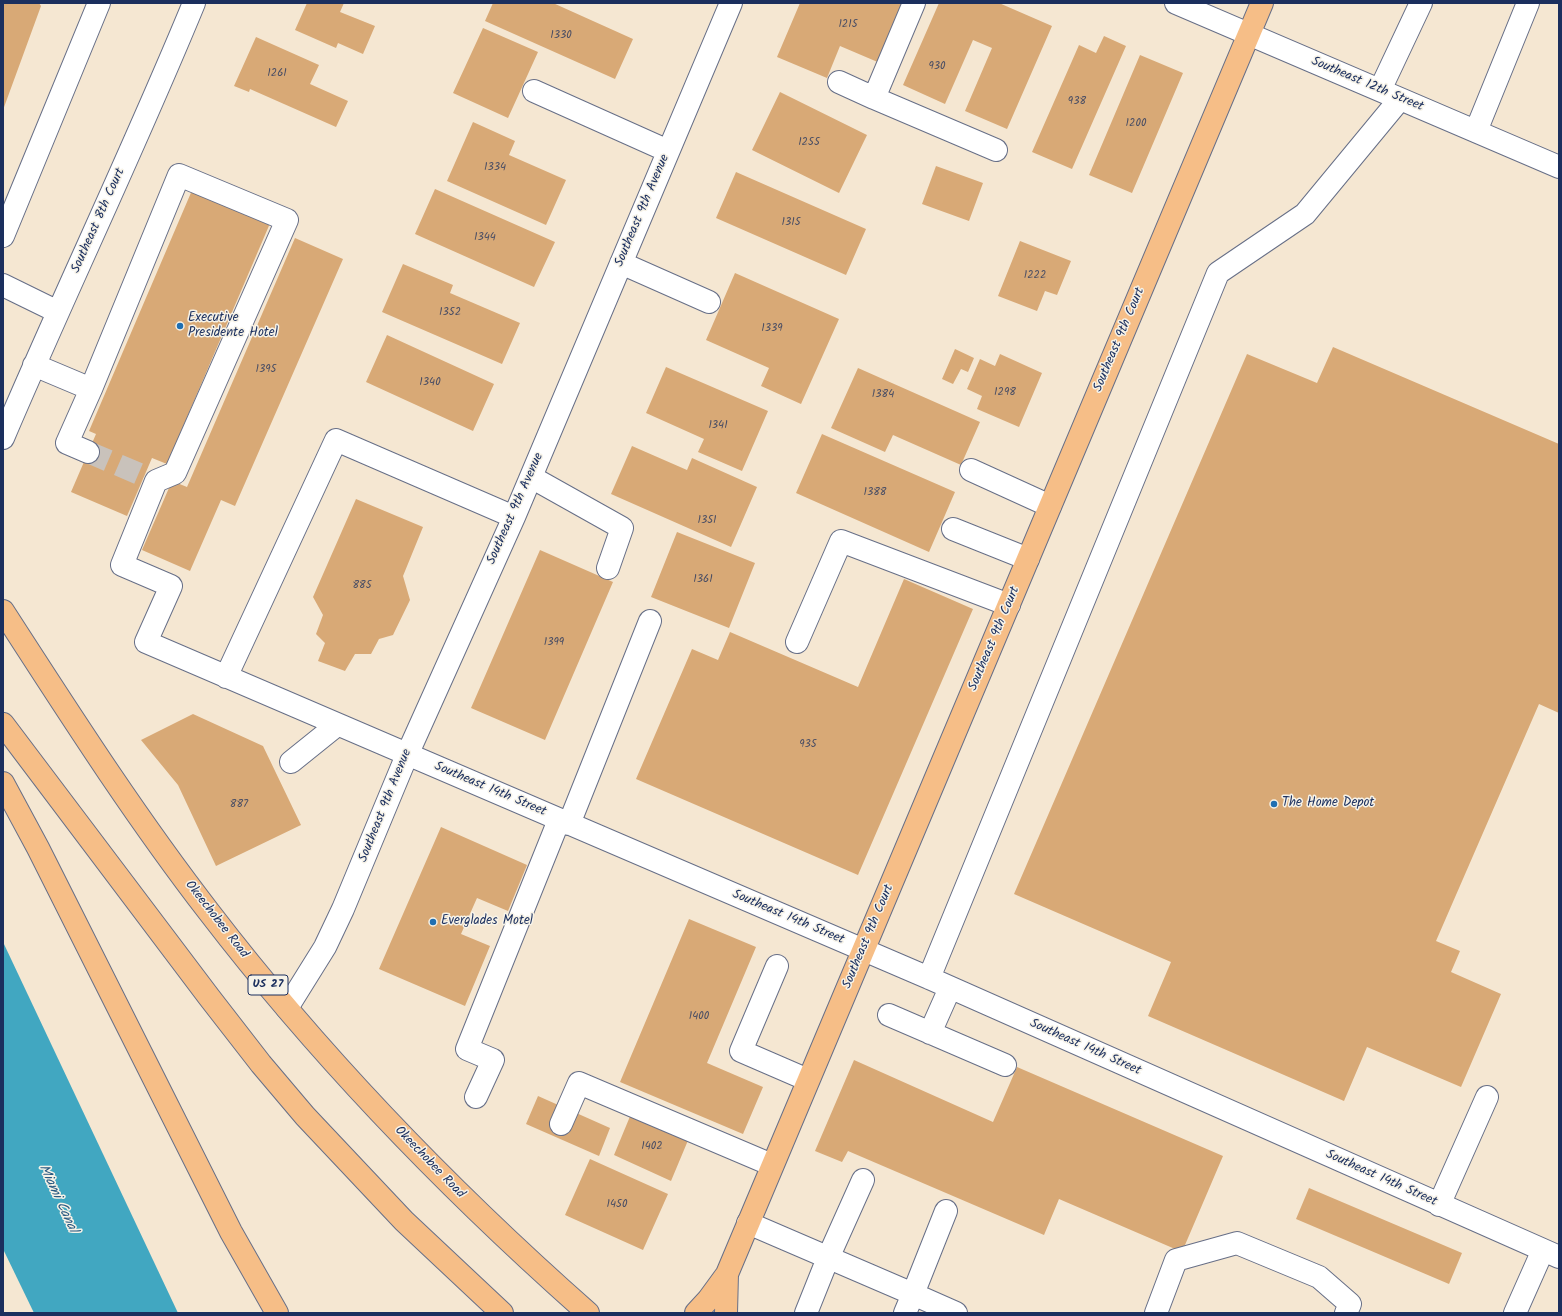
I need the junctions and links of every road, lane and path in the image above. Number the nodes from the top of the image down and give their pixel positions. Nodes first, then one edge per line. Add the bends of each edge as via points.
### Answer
1 (99, 3) edge
2 (194, 3) edge
3 (731, 3) edge
4 (914, 3) edge
5 (1176, 3) edge
6 (1262, 3) edge
7 (1421, 3) edge
8 (1528, 3) edge
9 (1249, 34) junction
10 (839, 82) dead end
11 (534, 91) dead end
12 (1390, 94) junction
13 (874, 98) junction
14 (1476, 131) junction
15 (996, 150) dead end
16 (668, 151) junction
17 (1559, 167) edge
18 (3, 236) edge
19 (621, 263) junction
20 (3, 286) edge
21 (709, 302) dead end
22 (58, 312) junction
23 (34, 366) junction
24 (91, 389) junction
25 (3, 438) edge
26 (88, 452) tunnel mouth
27 (971, 470) dead end
28 (531, 477) junction
29 (1050, 506) junction
30 (514, 517) junction
31 (954, 529) dead end
32 (1028, 560) junction
33 (608, 568) dead end
34 (1009, 605) junction
35 (3, 611) edge
36 (650, 621) dead end
37 (797, 642) dead end
38 (226, 677) junction
39 (3, 724) edge
40 (337, 725) junction
41 (407, 755) junction
42 (291, 762) dead end
43 (3, 782) edge
44 (564, 822) junction
45 (864, 950) junction
46 (777, 966) dead end
47 (929, 978) junction
48 (950, 988) junction
49 (287, 1008) junction
50 (889, 1015) dead end
51 (930, 1033) junction
52 (1005, 1065) dead end
53 (808, 1080) junction
54 (476, 1097) dead end
55 (1487, 1097) dead end
56 (561, 1124) dead end
57 (772, 1165) junction
58 (864, 1180) dead end
59 (1439, 1205) junction
60 (946, 1211) dead end
61 (748, 1223) junction
62 (1551, 1254) edge
63 (828, 1258) junction
64 (727, 1274) junction
65 (909, 1304) edge
66 (277, 1313) edge
67 (502, 1313) edge
68 (588, 1313) edge
69 (696, 1313) edge
70 (726, 1313) edge
71 (806, 1313) edge
72 (956, 1313) edge
73 (1156, 1313) edge
74 (1346, 1313) edge
75 (1515, 1313) edge

1 - 18 street
2 - 22 street, Southeast 8th Court via 157,94
3 - 16 street, Southeast 9th Avenue
4 - 13 street
5 - 9 street, Southeast 12th Street
6 - 9 main road, Southeast 9th Court
7 - 12 street
8 - 14 street
9 - 12 street, Southeast 12th Street
9 - 29 main road, Southeast 9th Court
10 - 13 street
11 - 16 street
12 - 14 street, Southeast 12th Street
12 - 47 street via 1305,214 1218,273
13 - 15 street
14 - 17 street, Southeast 12th Street
16 - 19 street, Southeast 9th Avenue
19 - 21 street
19 - 28 street, Southeast 9th Avenue
20 - 22 street
22 - 23 street, Southeast 8th Court
23 - 24 street
23 - 25 street, Southeast 8th Court
24 - 26 street via 67,443
24 - 38 street, Southeast 14th Street via 179,175 287,220 174,473 150,478 122,565 171,586 146,642
27 - 29 street
28 - 30 street, Southeast 9th Avenue
28 - 33 street via 622,528
29 - 32 main road, Southeast 9th Court
30 - 38 street via 336,440
30 - 41 street, Southeast 9th Avenue
31 - 32 street
32 - 34 main road, Southeast 9th Court
34 - 37 street via 841,541
34 - 45 main road, Southeast 9th Court
35 - 49 main road, Okeechobee Road / US 27 via 105,768 169,859 209,913
36 - 44 street
38 - 40 street, Southeast 14th Street
39 - 67 main road via 209,997 305,1116 404,1221
40 - 41 street, Southeast 14th Street
40 - 42 street
41 - 44 street, Southeast 14th Street
41 - 49 street, Southeast 9th Avenue via 343,909 319,958
43 - 66 main road via 231,1232
44 - 45 street, Southeast 14th Street
44 - 54 street via 467,1049 493,1060
45 - 47 street, Southeast 14th Street
45 - 53 main road, Southeast 9th Court
46 - 53 street via 741,1051
47 - 48 street, Southeast 14th Street
48 - 51 street
48 - 59 street, Southeast 14th Street
49 - 68 main road, Okeechobee Road / US 27 via 362,1093 442,1177
50 - 51 street
51 - 52 street
53 - 57 main road, Southeast 9th Court
55 - 59 street
56 - 57 street via 579,1083
57 - 61 main road, Southeast 9th Court
58 - 63 street
59 - 62 street, Southeast 14th Street
60 - 65 street
61 - 63 street
61 - 64 main road, Southeast 9th Court
62 - 75 street
63 - 65 street
63 - 71 street
64 - 69 main road, Southeast 9th Court
64 - 70 main road, Southeast 9th Court
65 - 72 street
73 - 74 street via 1176,1260 1237,1243 1320,1276 1350,1304

